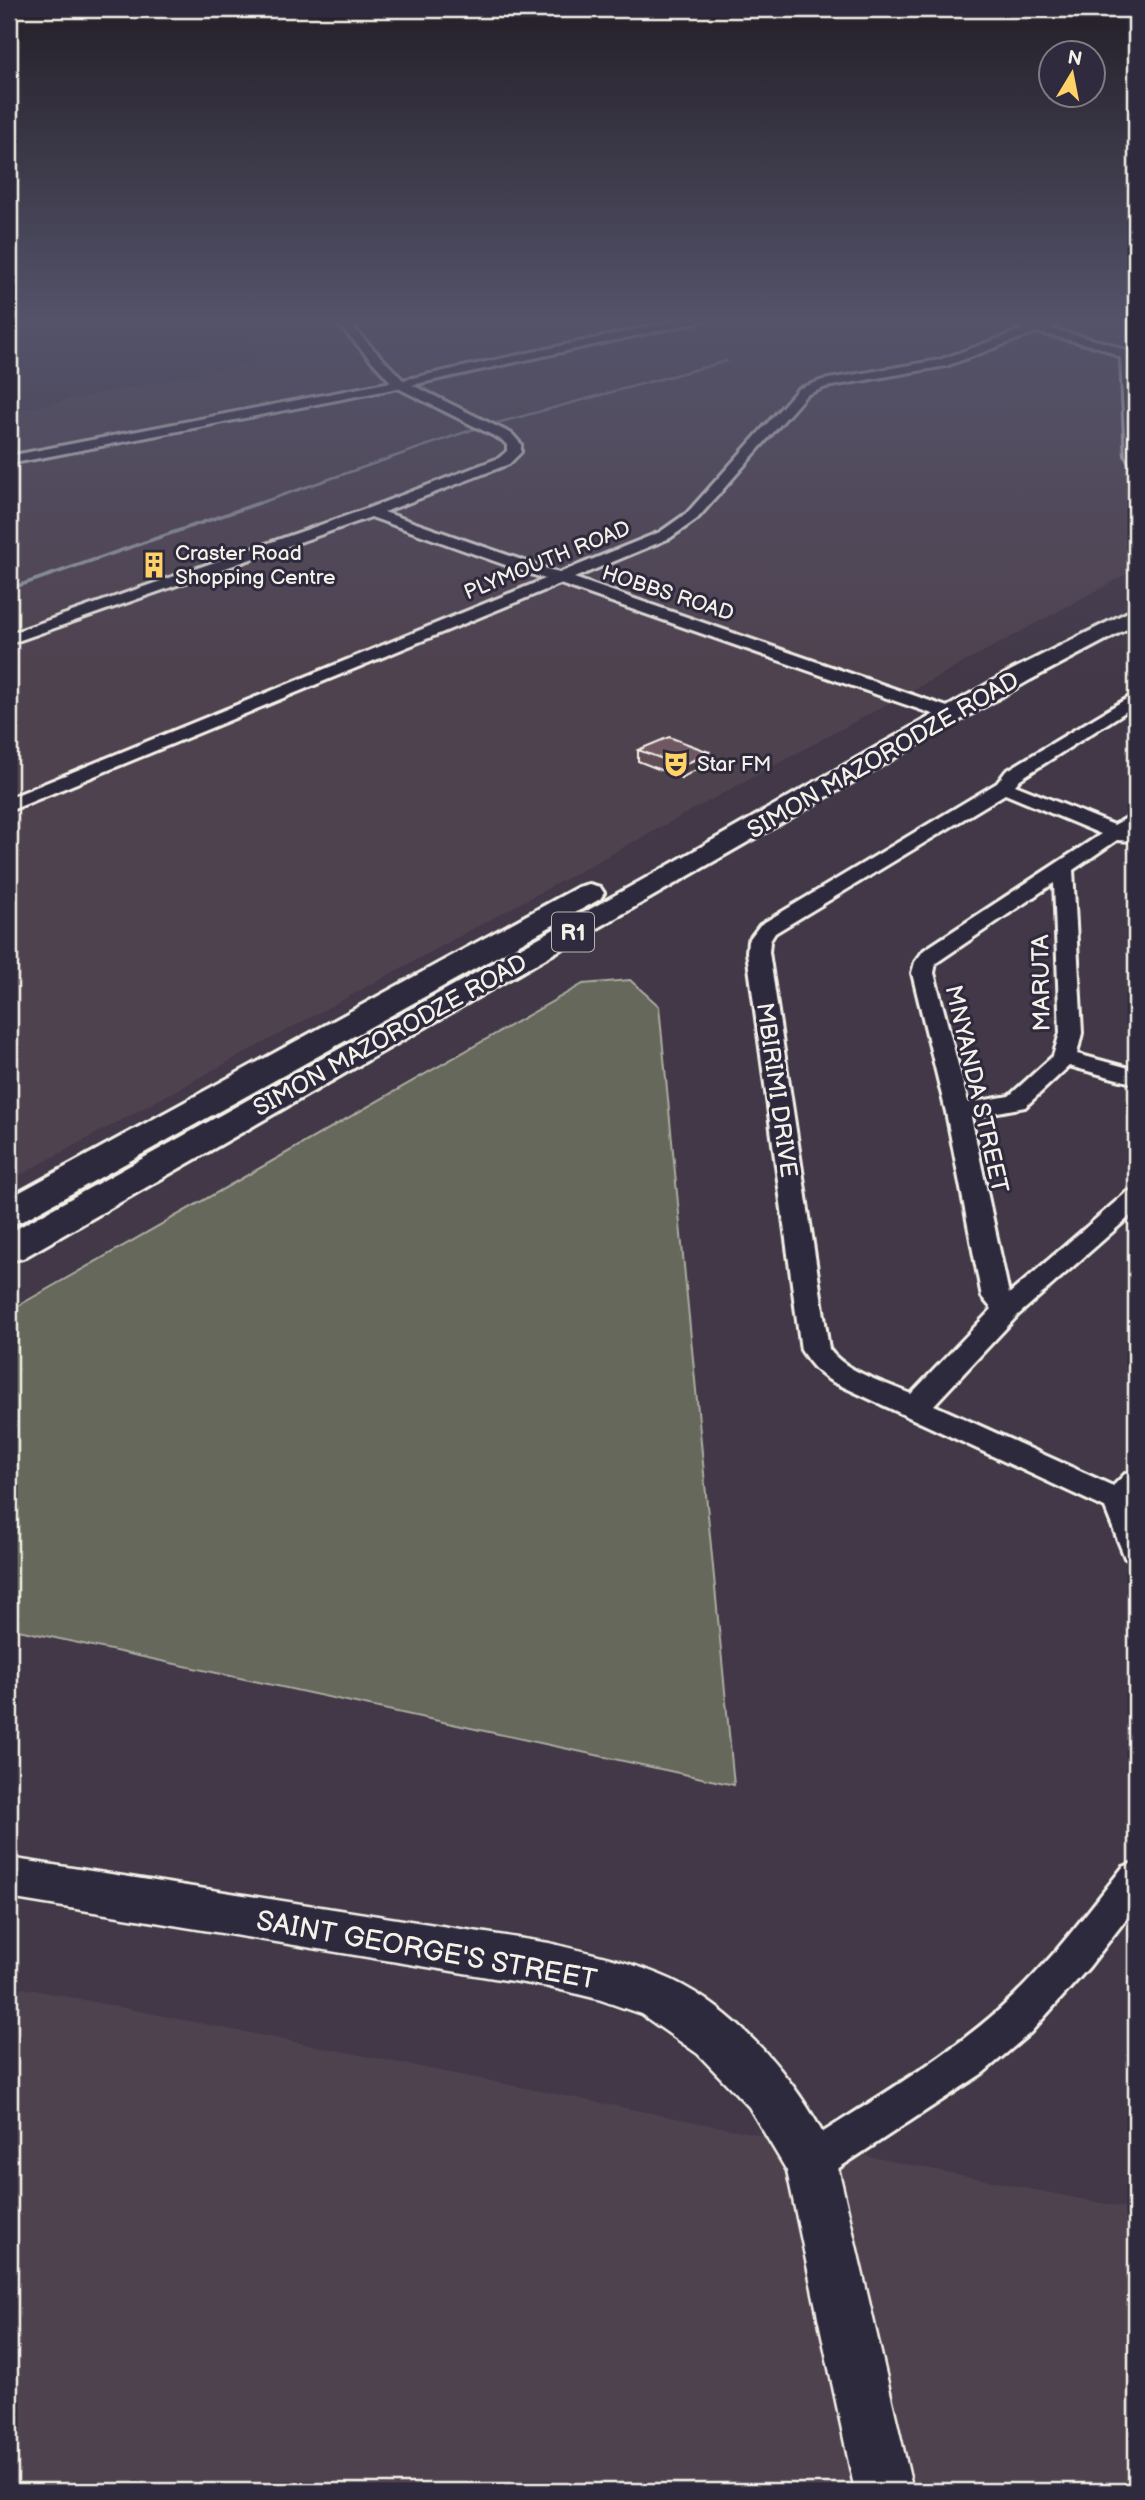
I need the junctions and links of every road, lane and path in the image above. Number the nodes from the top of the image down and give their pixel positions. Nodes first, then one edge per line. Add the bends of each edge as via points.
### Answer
1 (139, 435) edge
2 (502, 435) edge
3 (764, 435) edge
4 (1132, 435) edge
5 (9, 460) edge
6 (1136, 461) edge
7 (370, 512) junction
8 (556, 579) junction
9 (1136, 589) edge
10 (1136, 615) edge
11 (9, 639) edge
12 (1136, 698) edge
13 (940, 710) junction
14 (1004, 788) junction
15 (9, 805) edge
16 (1136, 819) edge
17 (1126, 837) edge
18 (1063, 866) junction
19 (1064, 1058) junction
20 (1136, 1077) edge
21 (958, 1112) junction
22 (1136, 1198) edge
23 (9, 1213) edge
24 (9, 1249) edge
25 (1008, 1309) junction
26 (914, 1409) junction
27 (1127, 1492) edge
28 (1136, 1550) edge
29 (9, 1878) edge
30 (1136, 1878) edge
31 (811, 2163) junction
32 (884, 2491) edge

1 - 5 street
2 - 7 street via 514,444 514,452 504,461
3 - 8 street, PLYMOUTH ROAD via 678,528
4 - 6 street
7 - 8 street, HOBBS ROAD
7 - 11 street
8 - 13 street, HOBBS ROAD
8 - 15 street, PLYMOUTH ROAD
9 - 13 highway, SIMON MAZORODZE ROAD / R1
10 - 13 highway, SIMON MAZORODZE ROAD / R1 via 1021,675
12 - 14 street, MBIRIMI DRIVE via 1013,775
13 - 23 highway, SIMON MAZORODZE ROAD / R1 via 250,1078
13 - 24 highway, SIMON MAZORODZE ROAD / R1
14 - 17 street
14 - 26 street, MBIRIMI DRIVE via 767,929 759,941 758,965 815,1350 841,1374
16 - 17 street, MNYANDA STREET
17 - 18 street, MNYANDA STREET
18 - 19 street, MARUTA via 1071,1033
18 - 21 street, MNYANDA STREET via 926,962 923,972
19 - 20 street
19 - 21 street, MARUTA via 1017,1102
21 - 25 street, MNYANDA STREET via 996,1297
22 - 25 street
25 - 26 street
26 - 27 street, MBIRIMI DRIVE
27 - 28 street
29 - 31 main road, SAINT GEORGE'S STREET via 549,1965 656,1997 715,2037 767,2090
30 - 31 street via 1076,1955 1016,2020 969,2060
31 - 32 main road, SAINT GEORGE'S STREET

